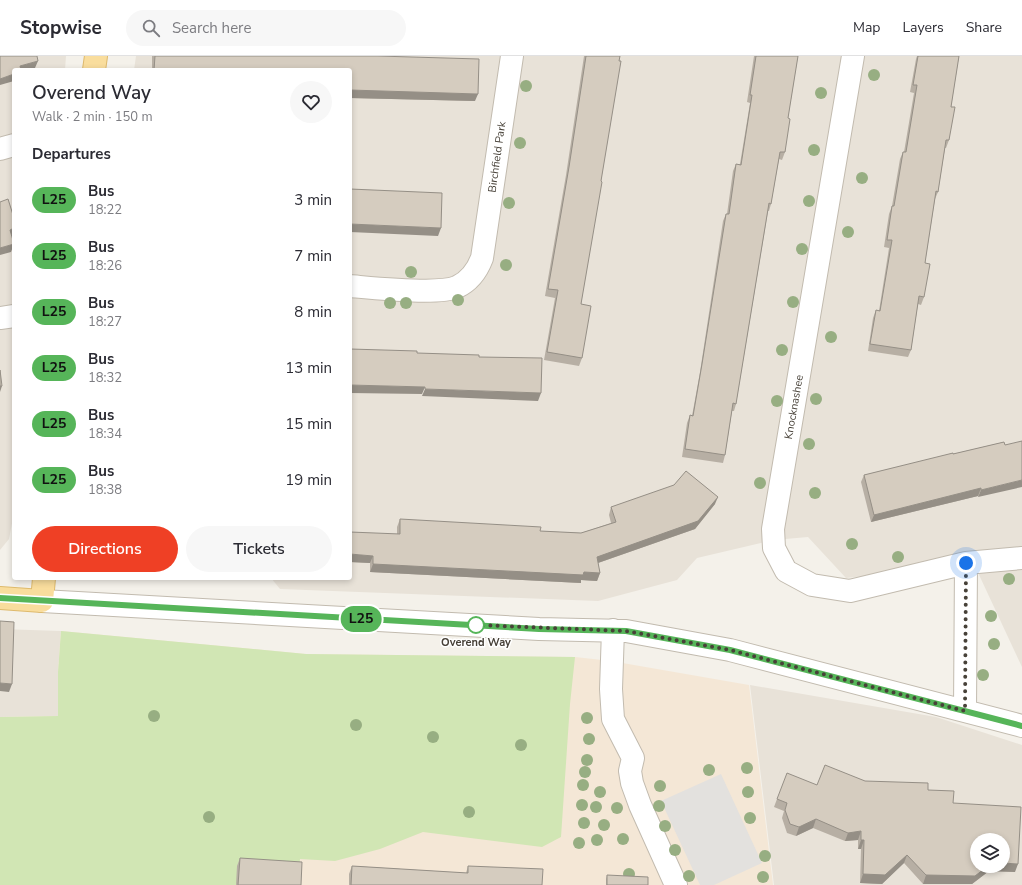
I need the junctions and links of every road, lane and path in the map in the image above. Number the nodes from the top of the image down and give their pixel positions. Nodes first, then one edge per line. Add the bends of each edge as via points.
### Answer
1 (96, 56) edge
2 (512, 56) edge
3 (853, 56) edge
4 (94, 68) edge
5 (12, 146) edge
6 (0, 149) edge
7 (352, 286) edge
8 (12, 316) edge
9 (0, 318) edge
10 (1022, 558) edge
11 (966, 563) junction
12 (44, 580) edge
13 (0, 598) edge
14 (42, 600) junction
15 (613, 630) junction
16 (965, 711) junction
17 (1022, 726) edge
18 (676, 885) edge

1 - 4 main road
2 - 7 street, Birchfield Park via 482,258 477,272 456,287 441,291
3 - 11 street, Knocknashee via 773,529 774,548 786,571 812,585 850,591
5 - 6 street
8 - 9 street
10 - 11 street, Knocknashee
11 - 16 street
12 - 14 main road
13 - 14 main road
14 - 15 street via 539,629
15 - 16 street via 730,650
15 - 18 street via 613,719 633,758 630,771 640,805
16 - 17 street

